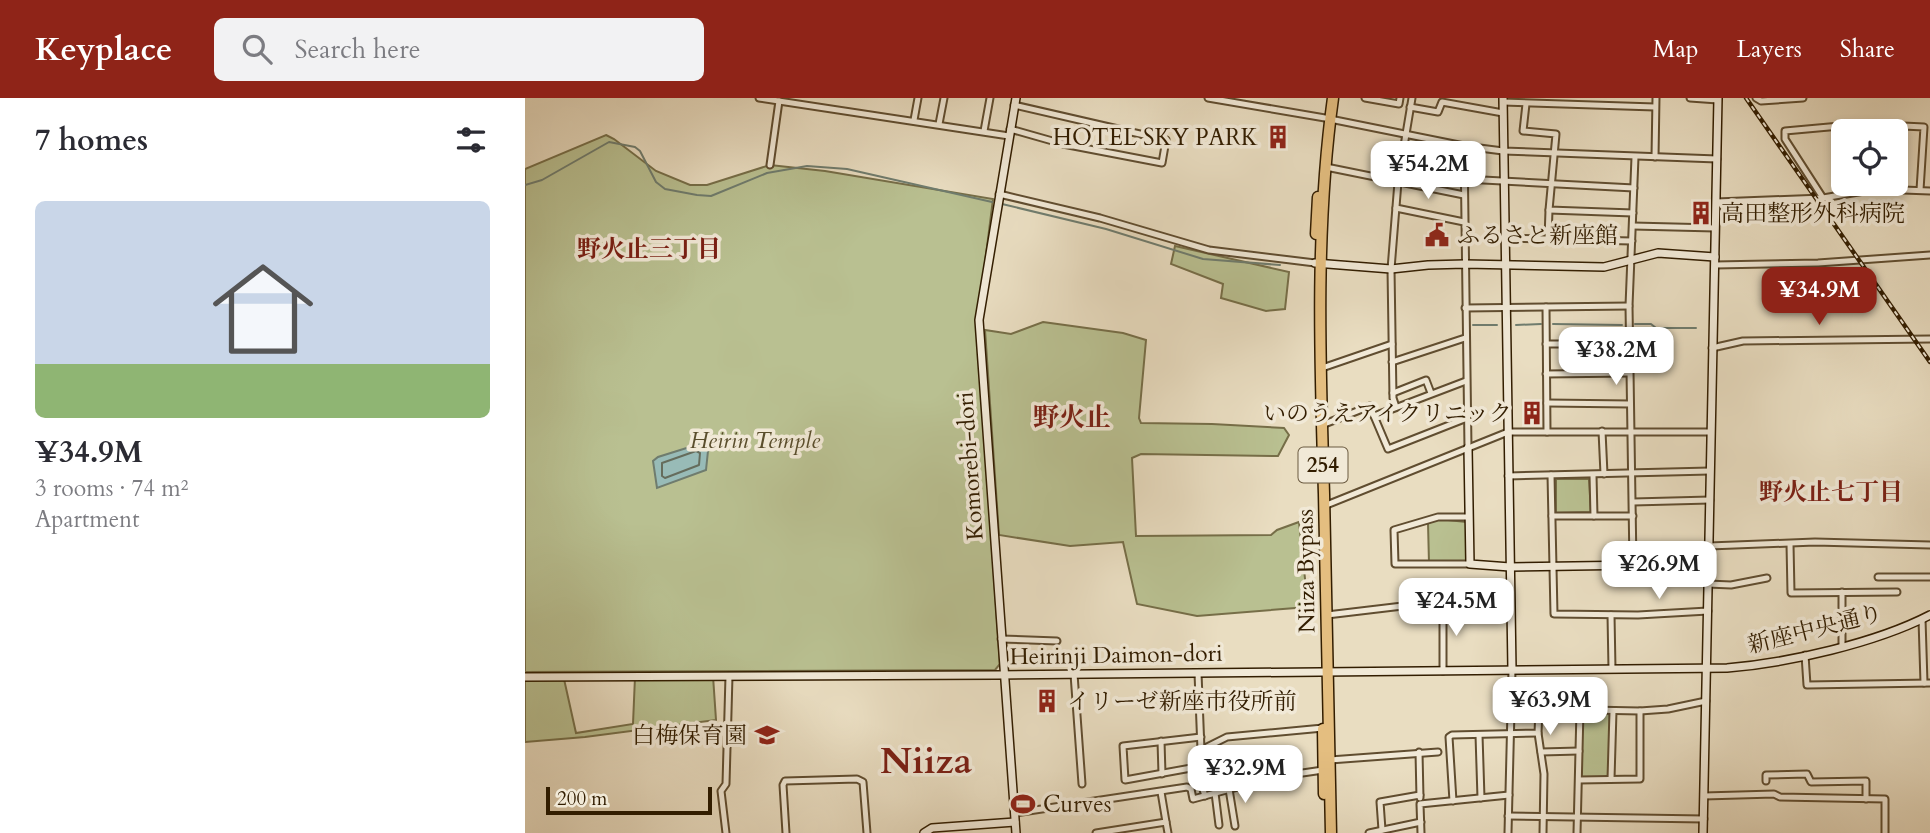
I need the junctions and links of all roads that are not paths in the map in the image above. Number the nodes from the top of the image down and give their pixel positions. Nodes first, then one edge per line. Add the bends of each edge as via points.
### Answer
1 (759, 98) edge
2 (918, 98) edge
3 (944, 98) edge
4 (990, 98) edge
5 (1208, 98) edge
6 (1327, 98) edge
7 (1333, 98) edge
8 (1365, 98) edge
9 (1400, 98) edge
10 (1412, 98) edge
11 (1619, 98) edge
12 (1656, 98) edge
13 (1690, 98) edge
14 (1756, 98) edge
15 (1803, 98) edge
16 (1376, 99) edge
17 (1718, 99) edge
18 (782, 100) edge
19 (1503, 100) edge
20 (1015, 102) edge
21 (1526, 104) junction
22 (1410, 107) junction
23 (1619, 107) junction
24 (1655, 107) junction
25 (1503, 113) junction
26 (1328, 118) junction
27 (914, 120) junction
28 (939, 124) junction
29 (984, 131) junction
30 (1010, 132) junction
31 (1405, 135) junction
32 (1464, 146) junction
33 (1478, 148) junction
34 (1503, 151) junction
35 (1554, 153) junction
36 (1635, 157) junction
37 (1655, 158) junction
38 (1717, 159) junction
39 (770, 165) dead end
40 (1326, 167) junction
41 (1464, 179) junction
42 (1479, 180) junction
43 (1398, 182) junction
44 (1503, 182) junction
45 (1552, 183) junction
46 (1634, 188) junction
47 (1920, 190) junction
48 (1930, 191) edge
49 (999, 194) junction
50 (1464, 195) junction
51 (1823, 198) junction
52 (1716, 202) junction
53 (1396, 208) junction
54 (1549, 210) junction
55 (1633, 214) junction
56 (1464, 222) junction
57 (1633, 226) junction
58 (1715, 228) junction
59 (1504, 238) junction
60 (1548, 239) junction
61 (1632, 241) junction
62 (1930, 255) edge
63 (1631, 260) junction
64 (1715, 261) junction
65 (1318, 263) junction
66 (1465, 264) junction
67 (1505, 265) junction
68 (1391, 269) junction
69 (1629, 306) junction
70 (1505, 307) junction
71 (1546, 307) junction
72 (1465, 308) junction
73 (1465, 338) junction
74 (1930, 339) edge
75 (1392, 344) junction
76 (1546, 344) junction
77 (1629, 344) junction
78 (1713, 348) junction
79 (1392, 362) junction
80 (1322, 368) junction
81 (1546, 373) junction
82 (1629, 373) junction
83 (1466, 381) junction
84 (1392, 393) junction
85 (1431, 393) junction
86 (1547, 403) junction
87 (1630, 404) junction
88 (1396, 407) junction
89 (1374, 416) junction
90 (1467, 418) junction
91 (1322, 425) junction
92 (1602, 431) junction
93 (1630, 431) junction
94 (1508, 432) junction
95 (1547, 432) junction
96 (1711, 432) junction
97 (1468, 447) junction
98 (1710, 471) junction
99 (1604, 474) junction
100 (1633, 474) junction
101 (1551, 475) junction
102 (1593, 475) junction
103 (1508, 476) junction
104 (1710, 500) junction
105 (1633, 502) junction
106 (1324, 506) junction
107 (1552, 516) junction
108 (1594, 516) junction
109 (1633, 516) junction
110 (1468, 517) junction
111 (1790, 544) junction
112 (1930, 545) edge
113 (1709, 546) junction
114 (1470, 564) junction
115 (1708, 564) junction
116 (1633, 565) junction
117 (1553, 566) junction
118 (1510, 567) junction
119 (1878, 577) dead end
120 (1930, 577) edge
121 (1767, 578) dead end
122 (1708, 584) junction
123 (1842, 592) junction
124 (1896, 592) dead end
125 (1510, 604) junction
126 (1443, 606) junction
127 (1708, 611) junction
128 (1327, 615) junction
129 (1611, 615) junction
130 (1930, 615) edge
131 (1922, 619) junction
132 (1927, 632) edge
133 (1002, 639) junction
134 (1057, 640) dead end
135 (1842, 646) junction
136 (1805, 655) junction
137 (1707, 668) junction
138 (1612, 669) junction
139 (1512, 670) junction
140 (1443, 671) junction
141 (1325, 672) junction
142 (1198, 673) junction
143 (1074, 674) junction
144 (1004, 675) junction
145 (729, 676) junction
146 (525, 677) edge
147 (1927, 683) edge
148 (1706, 701) junction
149 (1580, 710) junction
150 (1613, 711) junction
151 (1640, 711) junction
152 (1323, 728) junction
153 (1510, 733) junction
154 (1538, 733) junction
155 (1479, 735) junction
156 (1201, 737) junction
157 (1161, 741) junction
158 (1201, 750) junction
159 (1541, 751) junction
160 (1579, 751) junction
161 (1419, 752) junction
162 (1438, 752) dead end
163 (1330, 760) junction
164 (1323, 770) junction
165 (1220, 773) dead end
166 (1162, 774) junction
167 (1611, 779) junction
168 (1200, 780) dead end
169 (1579, 780) junction
170 (1766, 781) dead end
171 (1820, 781) junction
172 (1082, 784) dead end
173 (1227, 790) junction
174 (1161, 792) junction
175 (1215, 793) junction
176 (1509, 795) junction
177 (1205, 796) junction
178 (1420, 796) junction
179 (1704, 796) junction
180 (1482, 798) junction
181 (1820, 798) junction
182 (1866, 799) junction
183 (1453, 801) junction
184 (1420, 804) junction
185 (1509, 816) junction
186 (1543, 817) junction
187 (1578, 817) junction
188 (1015, 818) junction
189 (1704, 819) junction
190 (1166, 822) junction
191 (1420, 822) junction
192 (1219, 825) dead end
193 (1235, 826) dead end
194 (1382, 830) junction
195 (726, 833) edge
196 (786, 833) edge
197 (867, 833) edge
198 (924, 833) edge
199 (1016, 833) edge
200 (1096, 833) edge
201 (1168, 833) edge
202 (1326, 833) edge
203 (1331, 833) edge
204 (1369, 833) edge
205 (1421, 833) edge
206 (1508, 833) edge
207 (1543, 833) edge
208 (1577, 833) edge
209 (1703, 833) edge
210 (1885, 833) edge

1 - 18 street
2 - 27 street
3 - 28 street
4 - 29 street
5 - 26 street
6 - 26 highway, Niiza Bypass / 254
7 - 26 highway, Niiza Bypass / 254
8 - 16 street
9 - 16 street via 1399,104
10 - 22 street
11 - 23 street
12 - 24 street
13 - 17 street
14 - 15 street
17 - 38 street
18 - 27 street
18 - 39 street
19 - 21 street
19 - 25 street
20 - 30 street, Komorebi-dori
20 - 30 street via 1166,140 1162,163
21 - 23 street
21 - 35 street via 1523,131 1556,134
22 - 25 street via 1438,112 1442,102
22 - 31 street
23 - 24 street
24 - 37 street
25 - 34 street
26 - 31 street
26 - 40 highway, Niiza Bypass / 254
26 - 65 highway, Niiza Bypass / 254
27 - 28 street
28 - 29 street
29 - 30 street
30 - 49 street, Komorebi-dori
31 - 32 street
31 - 43 street
32 - 33 street
32 - 41 street
33 - 34 street
33 - 42 street
34 - 35 street
34 - 44 street
35 - 36 street
35 - 45 street
36 - 37 street
36 - 46 street
37 - 38 street
38 - 52 street
40 - 43 street
40 - 65 highway, Niiza Bypass / 254
41 - 42 street
41 - 50 street
42 - 44 street
43 - 50 street
43 - 53 street
44 - 45 street
44 - 59 street
45 - 46 street
45 - 54 street
46 - 55 street
47 - 48 street
47 - 51 street via 1876,190
47 - 51 street via 1924,127 1862,124 1785,131 1785,139
49 - 65 street via 1209,250
49 - 133 street, Komorebi-dori via 979,320
50 - 56 street
51 - 52 street
52 - 58 street
53 - 56 street
53 - 68 street
54 - 55 street
54 - 60 street
55 - 57 street
56 - 66 street
57 - 58 street
57 - 61 street
58 - 64 street
59 - 60 street
59 - 67 street
60 - 61 street
61 - 63 street
62 - 64 street via 1818,263
63 - 64 street via 1658,253
63 - 67 street via 1604,267
63 - 69 street
64 - 78 street
65 - 68 street
65 - 80 highway, Niiza Bypass / 254
65 - 141 highway, Niiza Bypass / 254
66 - 67 street
66 - 68 street
66 - 72 street
67 - 70 street
68 - 75 street
69 - 71 street
69 - 77 street
70 - 71 street
70 - 72 street
70 - 94 street
71 - 76 street
72 - 73 street
73 - 79 street
73 - 83 street
74 - 78 street via 1743,341
75 - 79 street
75 - 80 street
76 - 77 street
76 - 81 street
77 - 82 street
78 - 96 street
79 - 84 street
80 - 91 highway, Niiza Bypass / 254
81 - 82 street
81 - 86 street
82 - 87 street
83 - 85 street
83 - 90 street
84 - 85 street via 1426,380
84 - 88 street
85 - 88 street
86 - 87 street
86 - 95 street
87 - 93 street
88 - 89 street
89 - 90 street via 1388,449
89 - 91 street via 1370,406
90 - 97 street
91 - 106 highway, Niiza Bypass / 254
92 - 93 street
92 - 95 street
92 - 99 street
93 - 96 street
93 - 100 street
94 - 95 street
94 - 97 street
94 - 103 street
96 - 98 street
97 - 106 street
97 - 110 street
98 - 100 street
98 - 104 street
99 - 100 street
99 - 102 street
100 - 105 street
101 - 102 street
101 - 103 street
101 - 107 street
102 - 108 street
103 - 118 street
104 - 105 street
104 - 113 street
105 - 109 street
106 - 128 highway, Niiza Bypass / 254
107 - 108 street
107 - 117 street
108 - 109 street
109 - 116 street
110 - 114 street
110 - 114 street via 1438,517 1394,530 1395,564
111 - 112 street
111 - 113 street
111 - 123 street via 1791,593
113 - 115 street
114 - 118 street
115 - 116 street
115 - 122 street
116 - 117 street
117 - 118 street
117 - 129 street via 1554,614
118 - 125 street
119 - 120 street
121 - 122 street
122 - 127 street
123 - 124 street
123 - 135 street
125 - 126 street
125 - 139 street
126 - 128 street
126 - 140 street
127 - 129 street
127 - 137 street
128 - 141 highway, Niiza Bypass / 254
129 - 138 street
130 - 131 street, 新座中央通り
131 - 132 street
131 - 135 street, 新座中央通り
132 - 147 street
133 - 134 street
133 - 144 street, Komorebi-dori
135 - 136 street, 新座中央通り
136 - 137 street, 新座中央通り via 1753,666
136 - 147 street via 1807,685
137 - 138 street, Heirinji Daimon-dori
137 - 148 street
138 - 139 street, Heirinji Daimon-dori
139 - 140 street, Heirinji Daimon-dori
139 - 153 street
140 - 141 street, Heirinji Daimon-dori
141 - 142 street, Heirinji Daimon-dori
141 - 152 highway, Niiza Bypass / 254
141 - 163 highway, Niiza Bypass / 254
142 - 143 street, Heirinji Daimon-dori
142 - 156 street
143 - 144 street, Heirinji Daimon-dori
143 - 172 street
144 - 145 street, Heirinji Daimon-dori
144 - 188 street, Komorebi-dori
145 - 146 street, Heirinji Daimon-dori
145 - 195 street via 726,784 722,791
148 - 151 street
148 - 179 street
149 - 150 street
149 - 154 street via 1539,709
149 - 160 street
150 - 151 street
150 - 167 street
151 - 167 street via 1640,779
152 - 158 street via 1227,737
152 - 164 highway, Niiza Bypass / 254
153 - 154 street
153 - 155 street
153 - 176 street
154 - 159 street
155 - 180 street
155 - 183 street via 1449,737
156 - 157 street
156 - 158 street
157 - 166 street
157 - 166 street via 1123,746 1125,779
158 - 166 street via 1202,766
159 - 160 street
159 - 186 street
160 - 169 street
161 - 162 street
161 - 163 street
161 - 178 street
163 - 203 highway, Niiza Bypass / 254
164 - 173 street
164 - 202 highway, Niiza Bypass / 254
165 - 173 street
167 - 169 street
168 - 177 street
169 - 187 street
170 - 171 street via 1766,775 1807,774 1811,782
171 - 181 street
171 - 182 street via 1866,781
173 - 175 street
173 - 193 street
174 - 177 street via 1187,787 1193,799
174 - 188 street
174 - 190 street
175 - 177 street
175 - 192 street
176 - 180 street
176 - 185 street
178 - 184 street
178 - 194 street via 1380,802
179 - 181 street
179 - 189 street
180 - 183 street
181 - 182 street
182 - 210 street via 1885,800
183 - 184 street
184 - 191 street
185 - 186 street
185 - 206 street
186 - 187 street
186 - 207 street
187 - 189 street
187 - 208 street
188 - 198 street via 932,828
188 - 199 street, Komorebi-dori
189 - 209 street
190 - 200 street
190 - 201 street
191 - 194 street
191 - 205 street
194 - 204 street
196 - 197 street via 785,781 857,779 863,782

